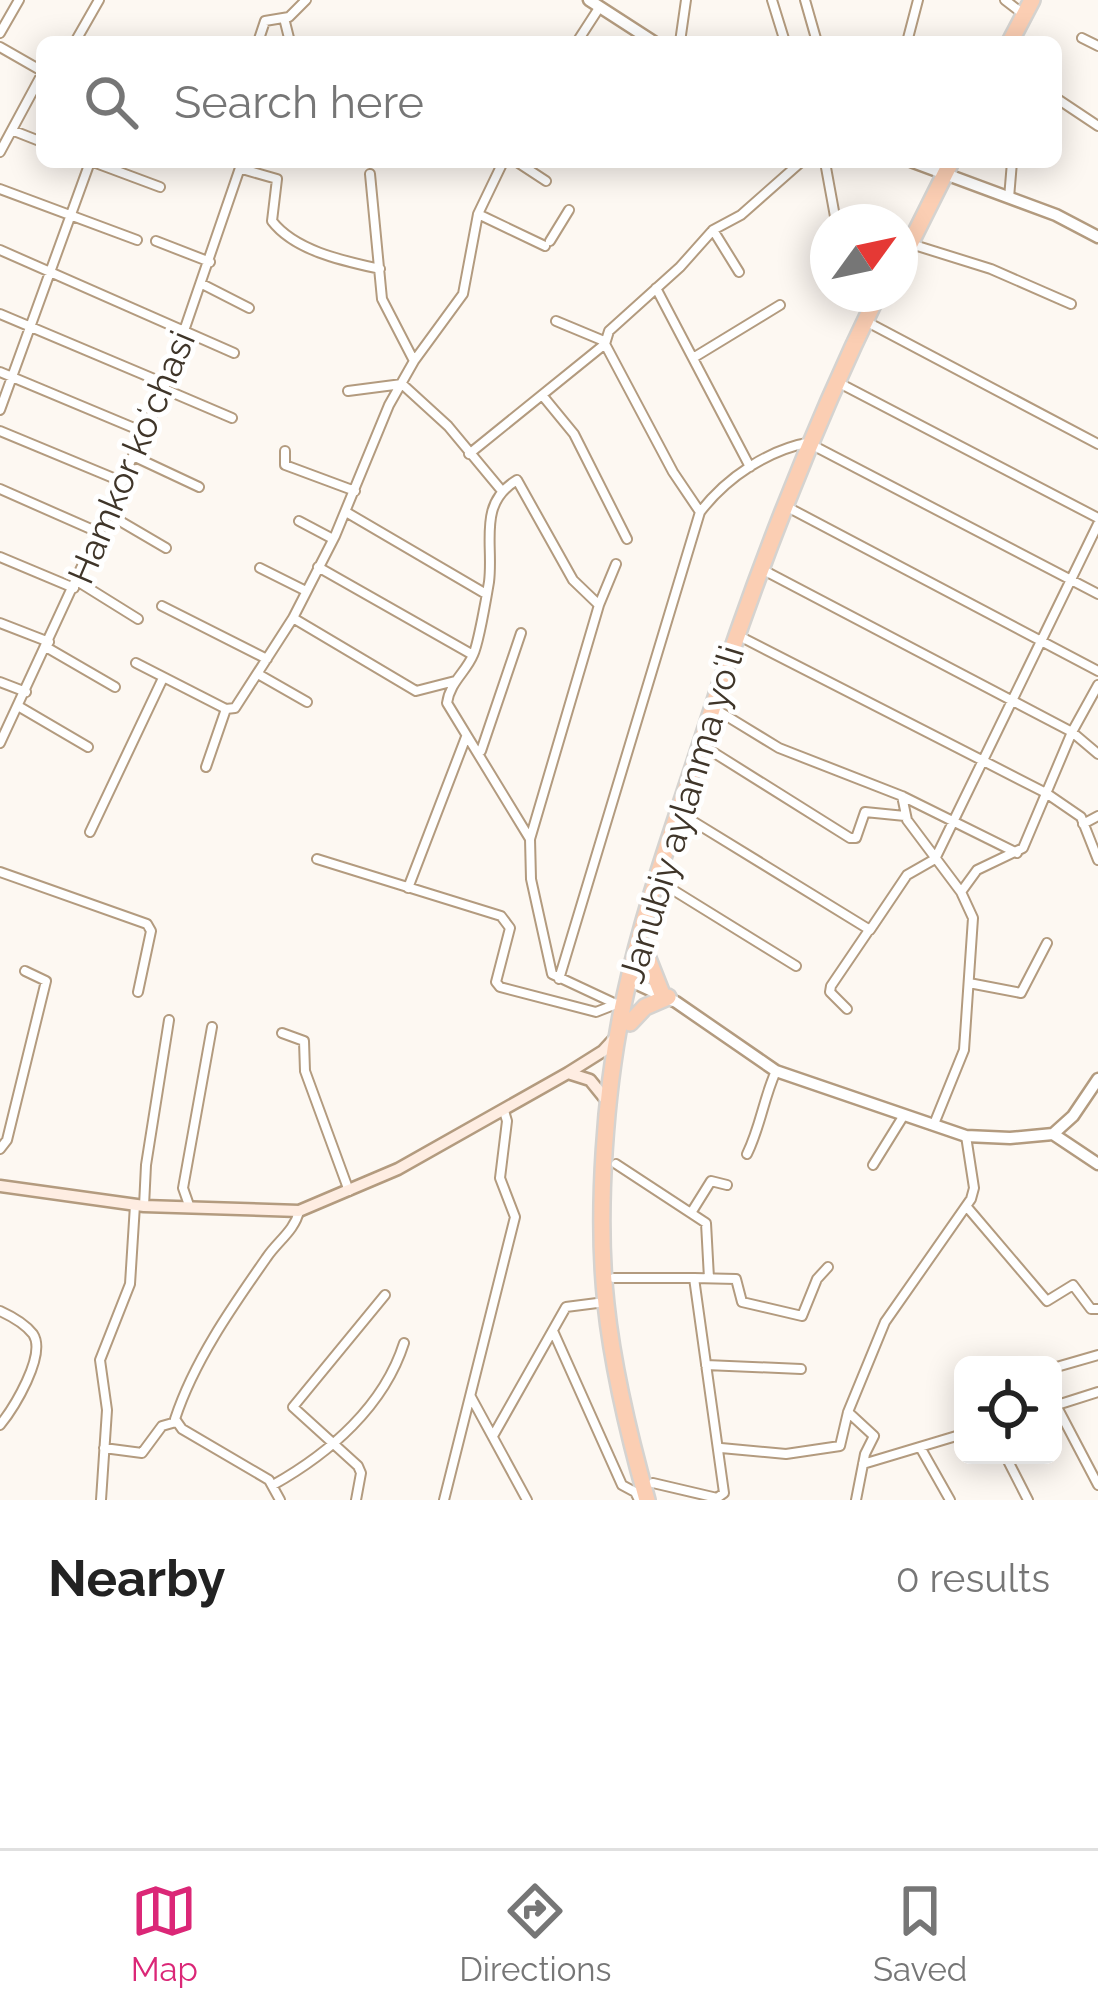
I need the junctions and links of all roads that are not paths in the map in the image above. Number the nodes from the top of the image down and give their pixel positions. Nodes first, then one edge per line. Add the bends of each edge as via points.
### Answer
1 (20, 0) edge
2 (99, 0) edge
3 (306, 0) edge
4 (686, 0) edge
5 (772, 0) edge
6 (805, 0) edge
7 (918, 0) edge
8 (1020, 3) edge
9 (594, 4) edge
10 (284, 17) junction
11 (0, 33) edge
12 (78, 36) edge
13 (260, 36) edge
14 (289, 36) edge
15 (580, 36) edge
16 (640, 36) edge
17 (681, 36) edge
18 (783, 36) edge
19 (815, 36) edge
20 (909, 36) edge
21 (1008, 36) edge
22 (1082, 38) dead end
23 (1098, 46) edge
24 (0, 47) edge
25 (36, 68) edge
26 (36, 85) edge
27 (1062, 102) edge
28 (1098, 127) edge
29 (14, 131) junction
30 (36, 140) edge
31 (0, 152) edge
32 (90, 168) edge
33 (108, 168) edge
34 (241, 168) edge
35 (248, 168) edge
36 (500, 168) edge
37 (526, 168) edge
38 (794, 168) edge
39 (826, 168) edge
40 (944, 168) edge
41 (946, 168) edge
42 (1012, 168) edge
43 (370, 174) dead end
44 (546, 181) dead end
45 (160, 187) dead end
46 (0, 189) edge
47 (1009, 198) junction
48 (833, 204) edge
49 (569, 210) dead end
50 (478, 214) junction
51 (72, 215) junction
52 (918, 220) edge
53 (713, 230) junction
54 (1098, 237) edge
55 (137, 240) dead end
56 (156, 241) dead end
57 (918, 249) edge
58 (0, 250) edge
59 (210, 262) junction
60 (380, 269) junction
61 (52, 270) junction
62 (739, 272) dead end
63 (202, 284) junction
64 (656, 289) junction
65 (1071, 304) dead end
66 (781, 305) dead end
67 (249, 308) dead end
68 (874, 312) edge
69 (876, 312) edge
70 (0, 314) edge
71 (556, 322) dead end
72 (872, 324) junction
73 (31, 327) junction
74 (186, 332) junction
75 (604, 342) junction
76 (234, 353) dead end
77 (693, 358) junction
78 (414, 361) junction
79 (0, 372) edge
80 (12, 377) junction
81 (402, 384) junction
82 (165, 386) junction
83 (843, 386) junction
84 (348, 391) dead end
85 (542, 395) junction
86 (0, 410) edge
87 (232, 418) dead end
88 (0, 431) edge
89 (146, 433) junction
90 (814, 444) junction
91 (1098, 444) edge
92 (285, 451) dead end
93 (469, 454) junction
94 (135, 457) junction
95 (750, 467) junction
96 (123, 482) junction
97 (200, 487) dead end
98 (0, 489) edge
99 (502, 490) junction
100 (355, 491) junction
101 (791, 509) junction
102 (346, 512) junction
103 (700, 512) junction
104 (108, 514) junction
105 (299, 521) dead end
106 (1098, 521) edge
107 (100, 533) junction
108 (333, 539) junction
109 (627, 539) dead end
110 (166, 548) dead end
111 (0, 557) edge
112 (616, 563) dead end
113 (318, 567) junction
114 (260, 568) dead end
115 (767, 572) junction
116 (1070, 579) junction
117 (76, 585) junction
118 (306, 591) junction
119 (486, 593) junction
120 (1098, 593) edge
121 (599, 605) junction
122 (162, 606) dead end
123 (293, 618) junction
124 (138, 619) dead end
125 (0, 623) edge
126 (521, 632) dead end
127 (746, 639) junction
128 (1040, 641) junction
129 (48, 645) junction
130 (473, 656) junction
131 (268, 659) junction
132 (136, 663) dead end
133 (1098, 671) edge
134 (258, 674) junction
135 (163, 678) junction
136 (455, 681) junction
137 (0, 682) edge
138 (1098, 686) edge
139 (115, 687) dead end
140 (26, 692) junction
141 (1009, 701) junction
142 (307, 702) dead end
143 (18, 706) junction
144 (226, 710) junction
145 (721, 712) junction
146 (1072, 732) junction
147 (466, 736) junction
148 (0, 743) edge
149 (88, 747) dead end
150 (708, 749) junction
151 (481, 753) junction
152 (1098, 754) edge
153 (981, 761) junction
154 (206, 767) dead end
155 (1046, 793) junction
156 (902, 796) junction
157 (1098, 816) edge
158 (686, 817) junction
159 (905, 818) junction
160 (951, 822) junction
161 (1084, 824) junction
162 (90, 832) dead end
163 (530, 839) junction
164 (1017, 854) junction
165 (317, 859) dead end
166 (935, 859) junction
167 (1098, 860) edge
168 (0, 872) edge
169 (665, 885) junction
170 (408, 888) junction
171 (961, 892) junction
172 (870, 930) junction
173 (1047, 943) dead end
174 (645, 951) junction
175 (796, 965) dead end
176 (25, 971) dead end
177 (559, 979) junction
178 (969, 983) junction
179 (637, 984) junction
180 (138, 992) dead end
181 (665, 996) junction
182 (620, 1002) junction
183 (847, 1009) dead end
184 (169, 1020) dead end
185 (212, 1027) dead end
186 (624, 1028) junction
187 (282, 1033) dead end
188 (776, 1071) junction
189 (568, 1073) junction
190 (1098, 1079) edge
191 (610, 1104) junction
192 (504, 1111) junction
193 (904, 1113) junction
194 (934, 1124) junction
195 (1053, 1134) junction
196 (966, 1136) junction
197 (0, 1149) edge
198 (747, 1154) dead end
199 (1098, 1163) edge
200 (616, 1164) junction
201 (873, 1165) dead end
202 (727, 1185) dead end
203 (0, 1186) edge
204 (349, 1191) junction
205 (140, 1206) junction
206 (967, 1207) junction
207 (190, 1209) junction
208 (298, 1211) junction
209 (691, 1213) junction
210 (828, 1267) dead end
211 (709, 1277) junction
212 (614, 1278) junction
213 (694, 1278) junction
214 (385, 1294) dead end
215 (605, 1302) junction
216 (1098, 1309) edge
217 (0, 1310) edge
218 (553, 1330) junction
219 (404, 1343) dead end
220 (1098, 1355) edge
221 (706, 1365) junction
222 (1062, 1365) edge
223 (801, 1369) dead end
224 (1098, 1392) edge
225 (470, 1396) junction
226 (1062, 1403) edge
227 (848, 1412) junction
228 (1062, 1421) edge
229 (176, 1422) junction
230 (0, 1426) edge
231 (493, 1436) junction
232 (954, 1437) edge
233 (332, 1444) junction
234 (920, 1447) junction
235 (104, 1448) junction
236 (721, 1448) junction
237 (1009, 1464) edge
238 (863, 1465) junction
239 (273, 1485) junction
240 (862, 1485) junction
241 (1098, 1486) edge
242 (649, 1496) edge
243 (101, 1500) edge
244 (280, 1500) edge
245 (356, 1500) edge
246 (444, 1500) edge
247 (527, 1500) edge
248 (856, 1500) edge
249 (870, 1500) edge
250 (950, 1500) edge
251 (1028, 1500) edge

1 - 11 street
2 - 12 street
3 - 10 street
4 - 17 street
5 - 18 street
6 - 19 street
7 - 20 street
8 - 21 highway
9 - 15 street
9 - 16 street
10 - 13 street via 265,21
10 - 14 street
22 - 23 street
24 - 25 street
26 - 29 street
27 - 28 street
29 - 30 street
29 - 31 street
32 - 51 street
33 - 45 street
34 - 59 street, Hamkor koʻchasi
35 - 60 street via 276,178 278,228 318,252
36 - 50 street
37 - 44 street
38 - 53 street
39 - 48 street
40 - 52 highway
41 - 47 street
42 - 47 street
43 - 60 street
46 - 51 street
47 - 54 street
49 - 50 street via 547,244
50 - 78 street via 463,294
51 - 55 street
51 - 61 street
53 - 62 street
53 - 64 street
56 - 59 street
57 - 65 street via 991,269
58 - 61 street
59 - 63 street, Hamkor koʻchasi
60 - 78 street via 382,299
61 - 73 street
61 - 74 street
63 - 67 street
63 - 74 street, Hamkor koʻchasi
64 - 75 street
64 - 77 street
66 - 77 street
68 - 90 highway, Janubiy aylanma yoʻli
69 - 72 highway, Janubiy aylanma yoʻli
70 - 73 street
71 - 75 street
72 - 83 highway, Janubiy aylanma yoʻli
72 - 91 street
73 - 80 street
73 - 82 street
74 - 76 street
74 - 82 street, Hamkor koʻchasi
75 - 85 street
75 - 103 street
77 - 95 street
78 - 81 street
79 - 80 street
80 - 86 street
80 - 89 street
81 - 84 street
81 - 93 street
81 - 100 street
82 - 87 street
82 - 89 street, Hamkor koʻchasi
83 - 90 highway, Janubiy aylanma yoʻli
83 - 106 street
85 - 93 street
85 - 109 street via 574,434
88 - 96 street
89 - 94 street, Hamkor koʻchasi
90 - 95 street via 778,448
90 - 101 highway, Janubiy aylanma yoʻli
90 - 116 street
90 - 182 highway, Janubiy aylanma yoʻli via 723,674
92 - 100 street via 285,465
93 - 99 street
94 - 96 street, Hamkor koʻchasi
94 - 97 street
95 - 103 street
96 - 104 street, Hamkor koʻchasi
98 - 107 street
99 - 119 street via 489,517
99 - 121 street via 518,481 572,580
100 - 102 street
101 - 115 highway, Janubiy aylanma yoʻli
101 - 128 street
102 - 108 street
102 - 119 street
103 - 177 street
104 - 107 street, Hamkor koʻchasi
104 - 110 street
105 - 108 street
106 - 116 street
107 - 117 street, Hamkor koʻchasi
108 - 113 street
111 - 117 street
112 - 121 street
113 - 118 street
113 - 130 street
114 - 118 street
115 - 127 highway, Janubiy aylanma yoʻli
115 - 141 street
116 - 120 street
116 - 128 street
117 - 124 street
117 - 129 street, Hamkor koʻchasi
118 - 123 street
119 - 130 street
121 - 163 street
122 - 131 street
123 - 131 street
123 - 136 street via 416,691
125 - 129 street
126 - 151 street
127 - 145 highway, Janubiy aylanma yoʻli
127 - 153 street
128 - 133 street
128 - 141 street
129 - 139 street
129 - 140 street, Hamkor koʻchasi
130 - 136 street
131 - 134 street
132 - 135 street
134 - 142 street
134 - 144 street via 236,709
135 - 144 street
135 - 162 street
136 - 147 street via 448,709
137 - 140 street
138 - 146 street
140 - 143 street, Hamkor koʻchasi
141 - 146 street
141 - 153 street
143 - 148 street, Hamkor koʻchasi
143 - 149 street
144 - 154 street
145 - 150 highway, Janubiy aylanma yoʻli
145 - 156 street via 779,748
146 - 152 street
146 - 155 street
147 - 151 street
147 - 170 street
150 - 158 highway, Janubiy aylanma yoʻli
150 - 159 street via 854,839 865,812
151 - 163 street
153 - 155 street
153 - 160 street
155 - 161 street
155 - 164 street
156 - 159 street
156 - 160 street
157 - 161 street
158 - 169 highway, Janubiy aylanma yoʻli
158 - 172 street
159 - 166 street
160 - 164 street
160 - 166 street
161 - 167 street
163 - 177 street via 548,968
164 - 171 street via 977,870
165 - 170 street
166 - 171 street
166 - 172 street via 907,875
168 - 180 street via 147,923
169 - 174 highway, Janubiy aylanma yoʻli
169 - 175 street
170 - 182 street via 507,920 500,987 596,1012
171 - 178 street via 973,918
172 - 183 street via 831,986
173 - 178 street via 1021,993
174 - 179 highway, Janubiy aylanma yoʻli
174 - 181 highway
176 - 197 street via 46,981
177 - 182 street
178 - 194 street via 964,1049
179 - 181 street
179 - 186 highway, Janubiy aylanma yoʻli
181 - 186 highway
181 - 188 street
182 - 186 highway, Janubiy aylanma yoʻli
184 - 205 street
185 - 207 street via 183,1187
186 - 189 main road
186 - 191 highway, Janubiy aylanma yoʻli
186 - 200 highway, Janubiy aylanma yoʻli
187 - 204 street via 304,1042 305,1071
188 - 193 street
188 - 198 street
189 - 191 main road via 590,1080
189 - 192 main road
190 - 195 street
191 - 215 highway, Janubiy aylanma yoʻli
192 - 204 main road
192 - 225 street via 500,1178 515,1216
193 - 194 street
193 - 201 street
194 - 196 street
195 - 196 street
195 - 199 street
196 - 206 street via 974,1188
200 - 209 street
200 - 212 highway, Janubiy aylanma yoʻli
202 - 209 street via 711,1181
203 - 205 main road
204 - 208 main road
205 - 207 main road
205 - 235 street via 130,1284 100,1360
206 - 216 street via 1047,1301 1073,1285
206 - 227 street via 891,1312
207 - 208 main road
208 - 229 street via 191,1375
209 - 211 street via 709,1229
210 - 211 street via 802,1316 746,1304 736,1280
211 - 213 street
212 - 213 street
212 - 242 highway, Janubiy aylanma yoʻli
213 - 221 street
214 - 233 street via 293,1407
215 - 218 street via 568,1305
215 - 242 highway, Janubiy aylanma yoʻli
217 - 230 street via 36,1343 23,1392
218 - 231 street
218 - 242 street via 622,1485
219 - 233 street via 394,1376
220 - 222 street
221 - 223 street
221 - 236 street
224 - 226 street
225 - 231 street
225 - 246 street
227 - 236 street via 838,1447 786,1454
227 - 238 street via 874,1436
228 - 241 street
229 - 235 street via 142,1453
229 - 239 street
231 - 247 street
232 - 234 street
233 - 239 street
233 - 245 street via 360,1470
234 - 238 street
234 - 250 street
235 - 243 street
236 - 242 street via 722,1498
237 - 251 street
238 - 240 street
239 - 244 street
240 - 248 street
240 - 249 street

